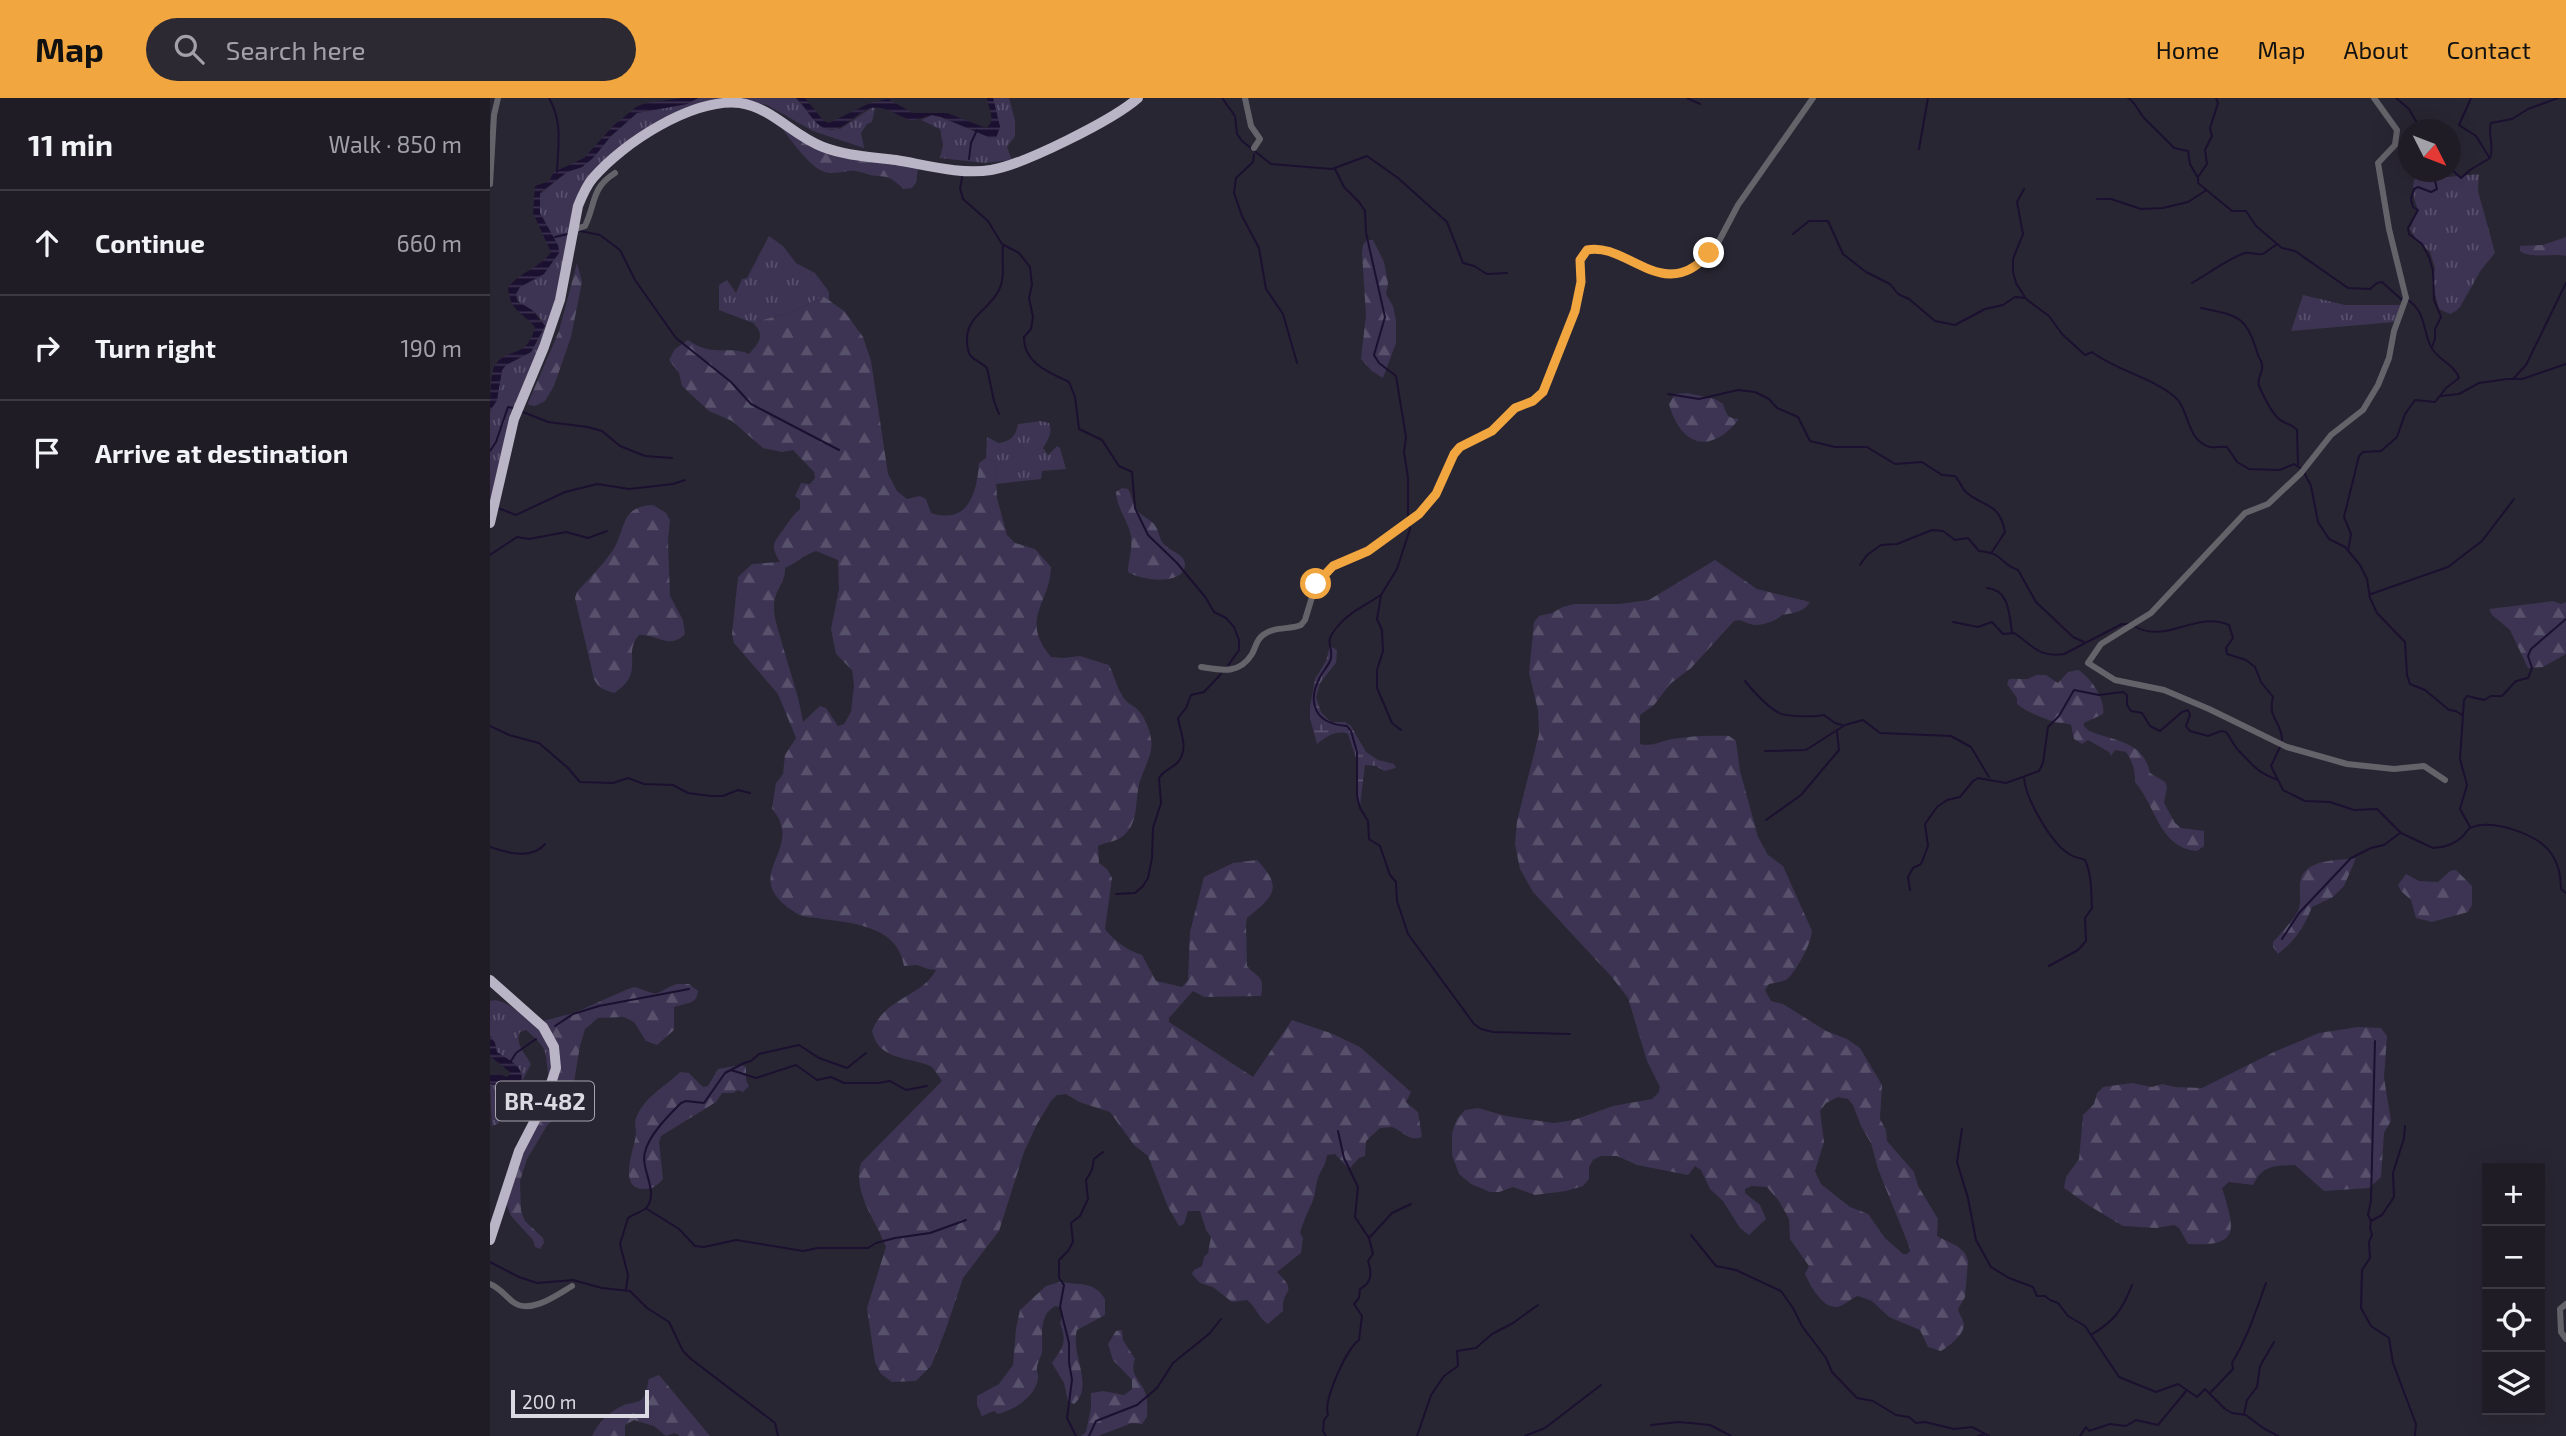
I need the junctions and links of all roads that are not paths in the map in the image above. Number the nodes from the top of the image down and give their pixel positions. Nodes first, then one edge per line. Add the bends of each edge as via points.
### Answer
1 (498, 98) edge
2 (1138, 98) edge
3 (1245, 98) edge
4 (1813, 98) edge
5 (2374, 98) edge
6 (1255, 148) dead end
7 (615, 173) dead end
8 (490, 184) edge
9 (573, 230) junction
10 (490, 523) edge
11 (1201, 667) dead end
12 (2445, 780) dead end
13 (490, 980) edge
14 (490, 1240) edge
15 (490, 1284) edge
16 (572, 1286) dead end
17 (2566, 1304) edge
18 (2566, 1339) edge

1 - 8 street
2 - 9 highway via 1113,116 1026,159 976,171 839,152 811,142 751,105 709,107 664,122 605,165 584,192
3 - 6 street via 1249,122 1259,139
4 - 11 street via 1700,264 1682,272 1657,273 1603,250 1587,250 1580,260 1575,311 1539,396 1515,408 1492,431 1460,447 1436,494 1419,514 1378,545 1323,574 1303,623 1264,634 1250,657 1232,670
5 - 12 street via 2397,130 2395,145 2378,163 2406,298 2378,385 2363,410 2331,435 2301,473 2268,504 2245,513 2151,613 2101,643 2088,663 2115,680 2164,690 2287,747 2347,764 2393,769 2424,766
7 - 9 street via 598,188 585,226
9 - 10 highway via 560,300 514,418
13 - 14 highway, BR-482 via 543,1027 554,1047 556,1068 519,1152
15 - 16 street via 524,1306
17 - 18 street via 2560,1309 2561,1332

